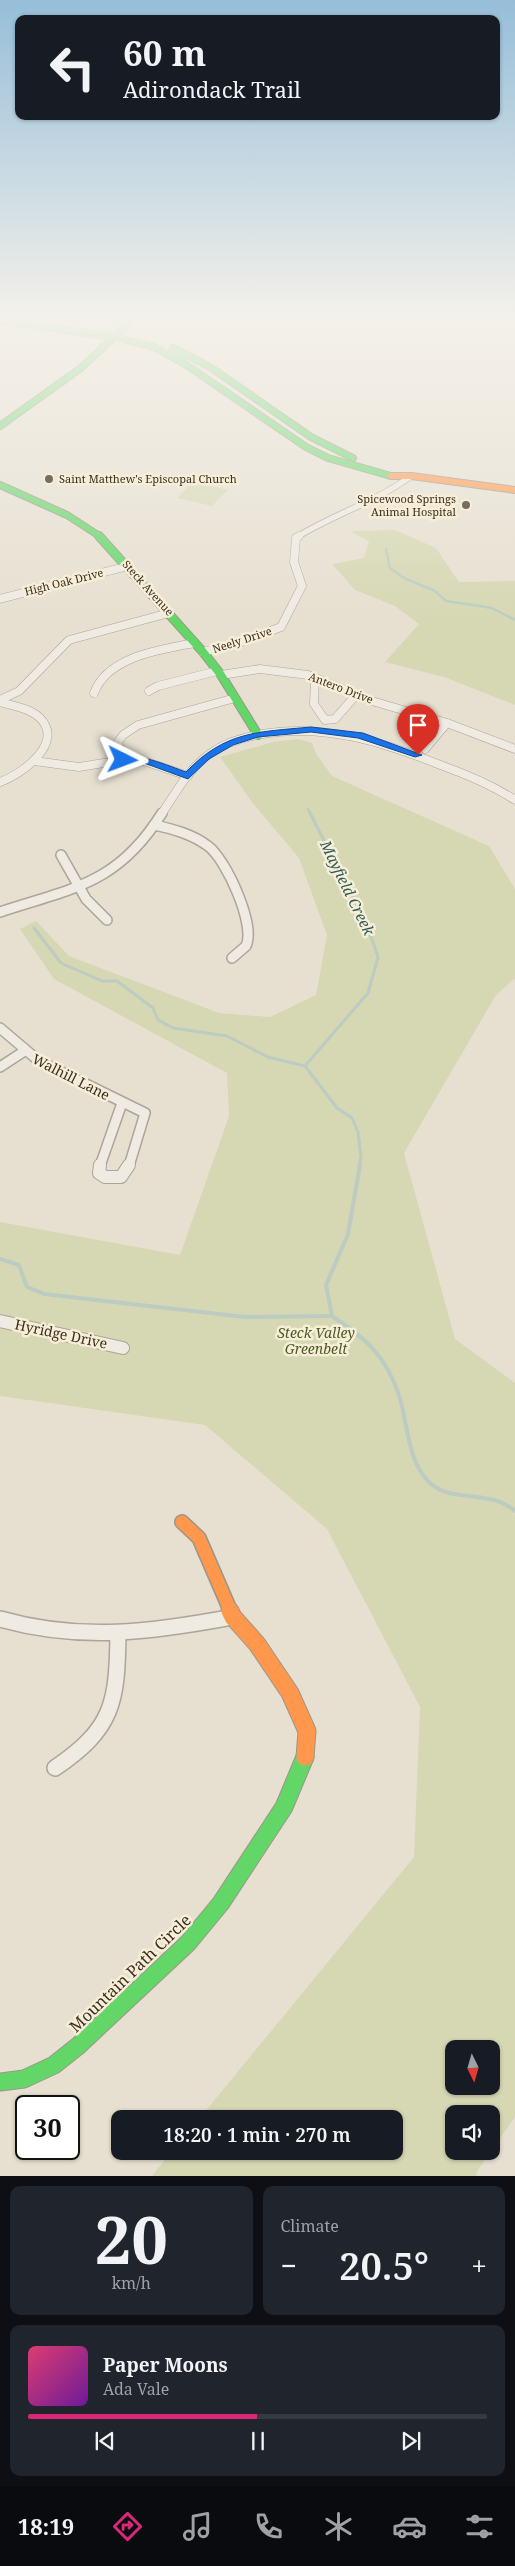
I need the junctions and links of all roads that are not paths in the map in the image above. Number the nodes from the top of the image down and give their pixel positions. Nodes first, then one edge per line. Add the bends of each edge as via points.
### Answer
1 (263, 420) edge
2 (287, 420) edge
3 (317, 440) junction
4 (295, 442) junction
5 (411, 476) junction
6 (0, 485) edge
7 (515, 490) edge
8 (128, 566) junction
9 (0, 598) edge
10 (169, 613) junction
11 (194, 643) junction
12 (203, 652) junction
13 (219, 673) junction
14 (315, 678) junction
15 (149, 691) dead end
16 (94, 693) dead end
17 (356, 695) junction
18 (235, 698) junction
19 (0, 701) edge
20 (447, 723) junction
21 (258, 735) junction
22 (424, 749) dead end
23 (515, 749) edge
24 (123, 760) junction
25 (34, 761) junction
26 (188, 776) junction
27 (0, 782) edge
28 (513, 796) edge
29 (154, 825) junction
30 (61, 855) dead end
31 (78, 888) junction
32 (0, 912) edge
33 (108, 920) dead end
34 (232, 958) dead end
35 (0, 1028) edge
36 (23, 1052) junction
37 (0, 1067) edge
38 (122, 1103) junction
39 (0, 1321) edge
40 (123, 1348) dead end
41 (182, 1522) dead end
42 (233, 1617) junction
43 (0, 1619) edge
44 (118, 1634) junction
45 (54, 1768) dead end
46 (0, 2082) edge

1 - 4 main road
2 - 3 main road
3 - 4 main road
3 - 5 main road via 356,458
4 - 5 main road via 328,458 360,468 394,477
5 - 7 main road
5 - 12 street, Neely Drive via 392,490 323,521 296,538 294,562 302,586 281,626 239,643
6 - 8 main road, Steck Avenue via 87,526
8 - 9 street, High Oak Drive
8 - 10 main road, Steck Avenue
10 - 11 main road, Steck Avenue
10 - 19 street via 70,640 19,691
11 - 12 main road, Steck Avenue
11 - 16 street via 139,656 117,666 100,679
12 - 13 main road, Steck Avenue
13 - 14 street, Antero Drive via 260,669 294,672
13 - 15 street, Antero Drive via 158,686
13 - 18 main road, Steck Avenue
14 - 17 street, Antero Drive
14 - 17 street via 314,704 324,720 335,719
17 - 20 street, Antero Drive
18 - 21 main road, Steck Avenue
18 - 24 street via 152,720 128,732 118,742
19 - 25 street via 28,711 46,725 46,742
20 - 22 street
20 - 23 street, Antero Drive
21 - 26 street via 221,747
21 - 28 street via 311,730 360,735 441,764
24 - 25 street via 79,767
24 - 26 street via 145,760
25 - 27 street
26 - 29 street
29 - 31 street via 130,856
29 - 34 street via 195,837 222,861 249,926 247,946
30 - 31 street
31 - 32 street
31 - 33 street via 94,910
35 - 36 street, Walhill Lane
36 - 37 street
36 - 38 street, Walhill Lane
38 - 38 street, Walhill Lane via 100,1160 99,1173 105,1177 121,1177 126,1171 145,1119 141,1109
39 - 40 street, Hyridge Drive
41 - 42 main road, Mountain Path Circle via 199,1538
42 - 44 street
42 - 46 main road, Mountain Path Circle via 257,1644 290,1693 306,1731 306,1752 284,1807 221,1903 188,1943 54,2065 24,2079
43 - 44 street via 48,1632 82,1636
44 - 45 street via 116,1690 108,1715 96,1736 80,1753

